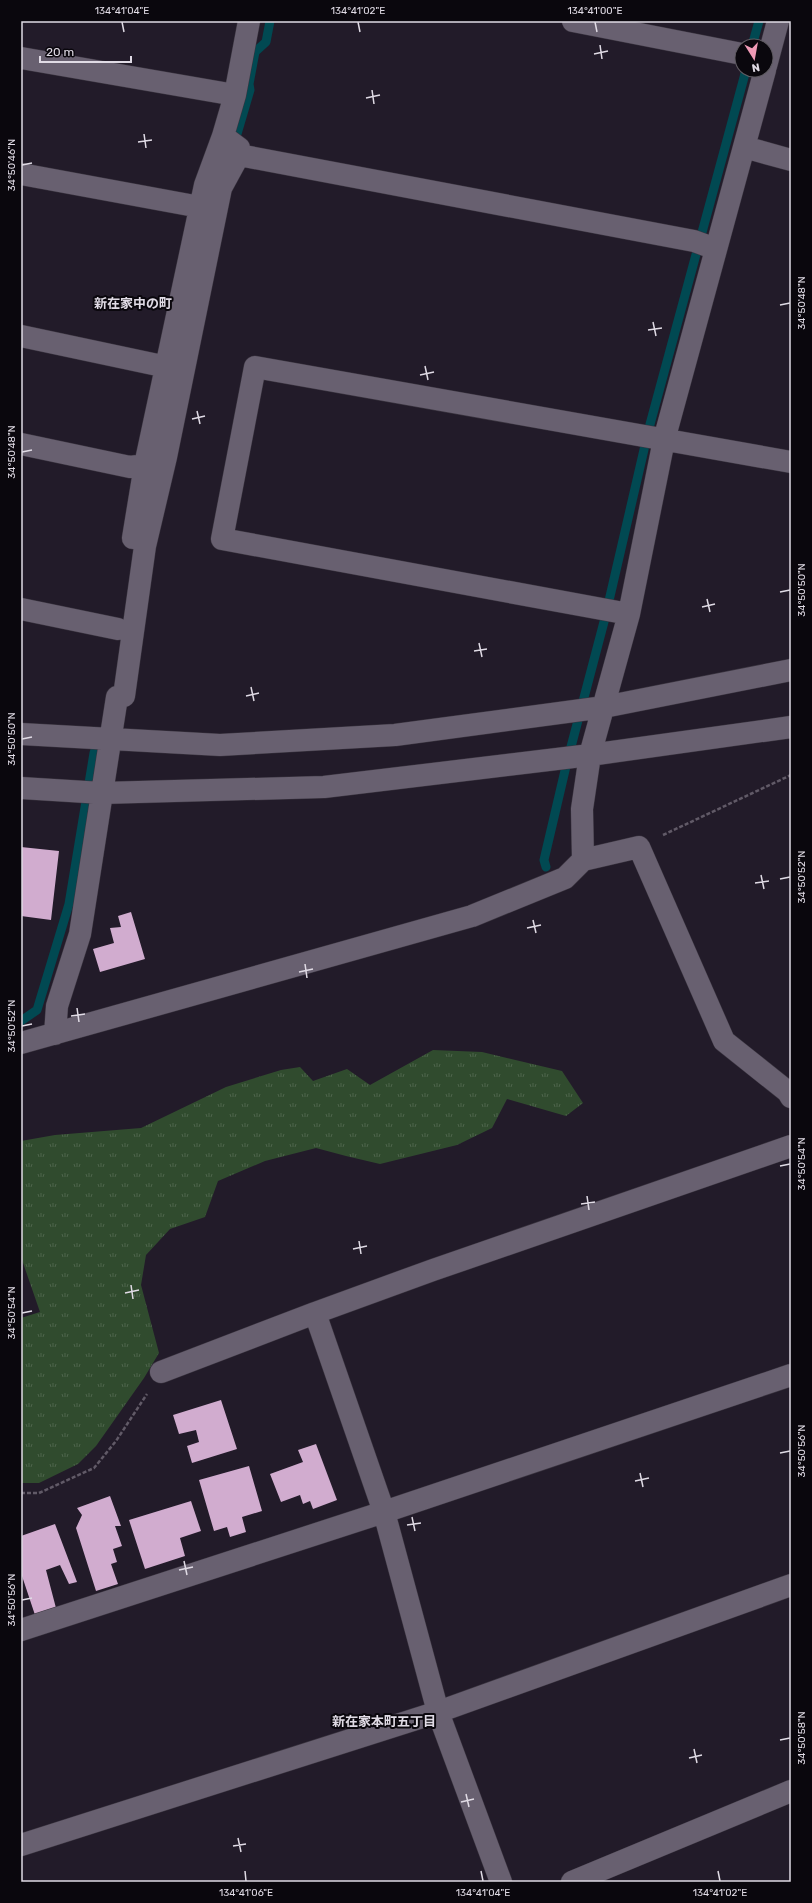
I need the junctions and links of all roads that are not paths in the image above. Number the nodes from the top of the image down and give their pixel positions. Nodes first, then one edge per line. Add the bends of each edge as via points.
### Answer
1 (249, 21) edge
2 (573, 21) edge
3 (778, 21) edge
4 (773, 38) edge
5 (734, 52) edge
6 (21, 58) edge
7 (762, 78) edge
8 (235, 95) junction
9 (233, 145) junction
10 (744, 148) junction
11 (791, 160) edge
12 (21, 174) edge
13 (200, 207) junction
14 (716, 249) junction
15 (21, 336) edge
16 (167, 367) junction
17 (652, 438) junction
18 (21, 444) edge
19 (791, 462) edge
20 (145, 465) junction
21 (21, 609) edge
22 (629, 614) junction
23 (118, 629) junction
24 (790, 665) edge
25 (117, 697) junction
26 (604, 707) junction
27 (791, 727) edge
28 (21, 734) edge
29 (110, 739) junction
30 (590, 756) junction
31 (21, 788) edge
32 (102, 793) junction
33 (583, 860) junction
34 (55, 1034) junction
35 (21, 1043) edge
36 (791, 1097) edge
37 (791, 1146) edge
38 (315, 1313) junction
39 (161, 1372) road end
40 (791, 1375) edge
41 (384, 1512) junction
42 (791, 1585) edge
43 (21, 1630) edge
44 (438, 1712) junction
45 (791, 1790) edge
46 (21, 1845) edge
47 (501, 1882) edge
48 (572, 1882) edge

1 - 8 street
2 - 5 street
3 - 4 street
6 - 8 street
7 - 10 street
8 - 9 street
9 - 13 street via 205,185
9 - 14 street via 694,241
9 - 25 street via 221,188 166,457 145,546 124,696
10 - 11 street
10 - 14 street
12 - 13 street
13 - 16 street
14 - 17 street
15 - 16 street
16 - 20 street
17 - 19 street
17 - 22 street
17 - 22 street via 255,367 222,539
18 - 20 street via 130,467
20 - 23 street
21 - 23 street
22 - 26 street
23 - 25 street via 108,695
24 - 26 street
25 - 29 street
26 - 29 street via 395,735 220,745
26 - 30 street
27 - 30 street
28 - 29 street
29 - 32 street
30 - 32 street via 324,787
30 - 33 street via 582,809
31 - 32 street
32 - 34 street via 80,934 57,1006
33 - 34 street via 565,878 472,916
33 - 36 street via 639,847 724,1041
34 - 35 street
37 - 38 street
38 - 39 street
38 - 41 street
40 - 41 street
41 - 43 street
41 - 44 street
42 - 44 street
44 - 46 street
44 - 47 street
45 - 48 street

